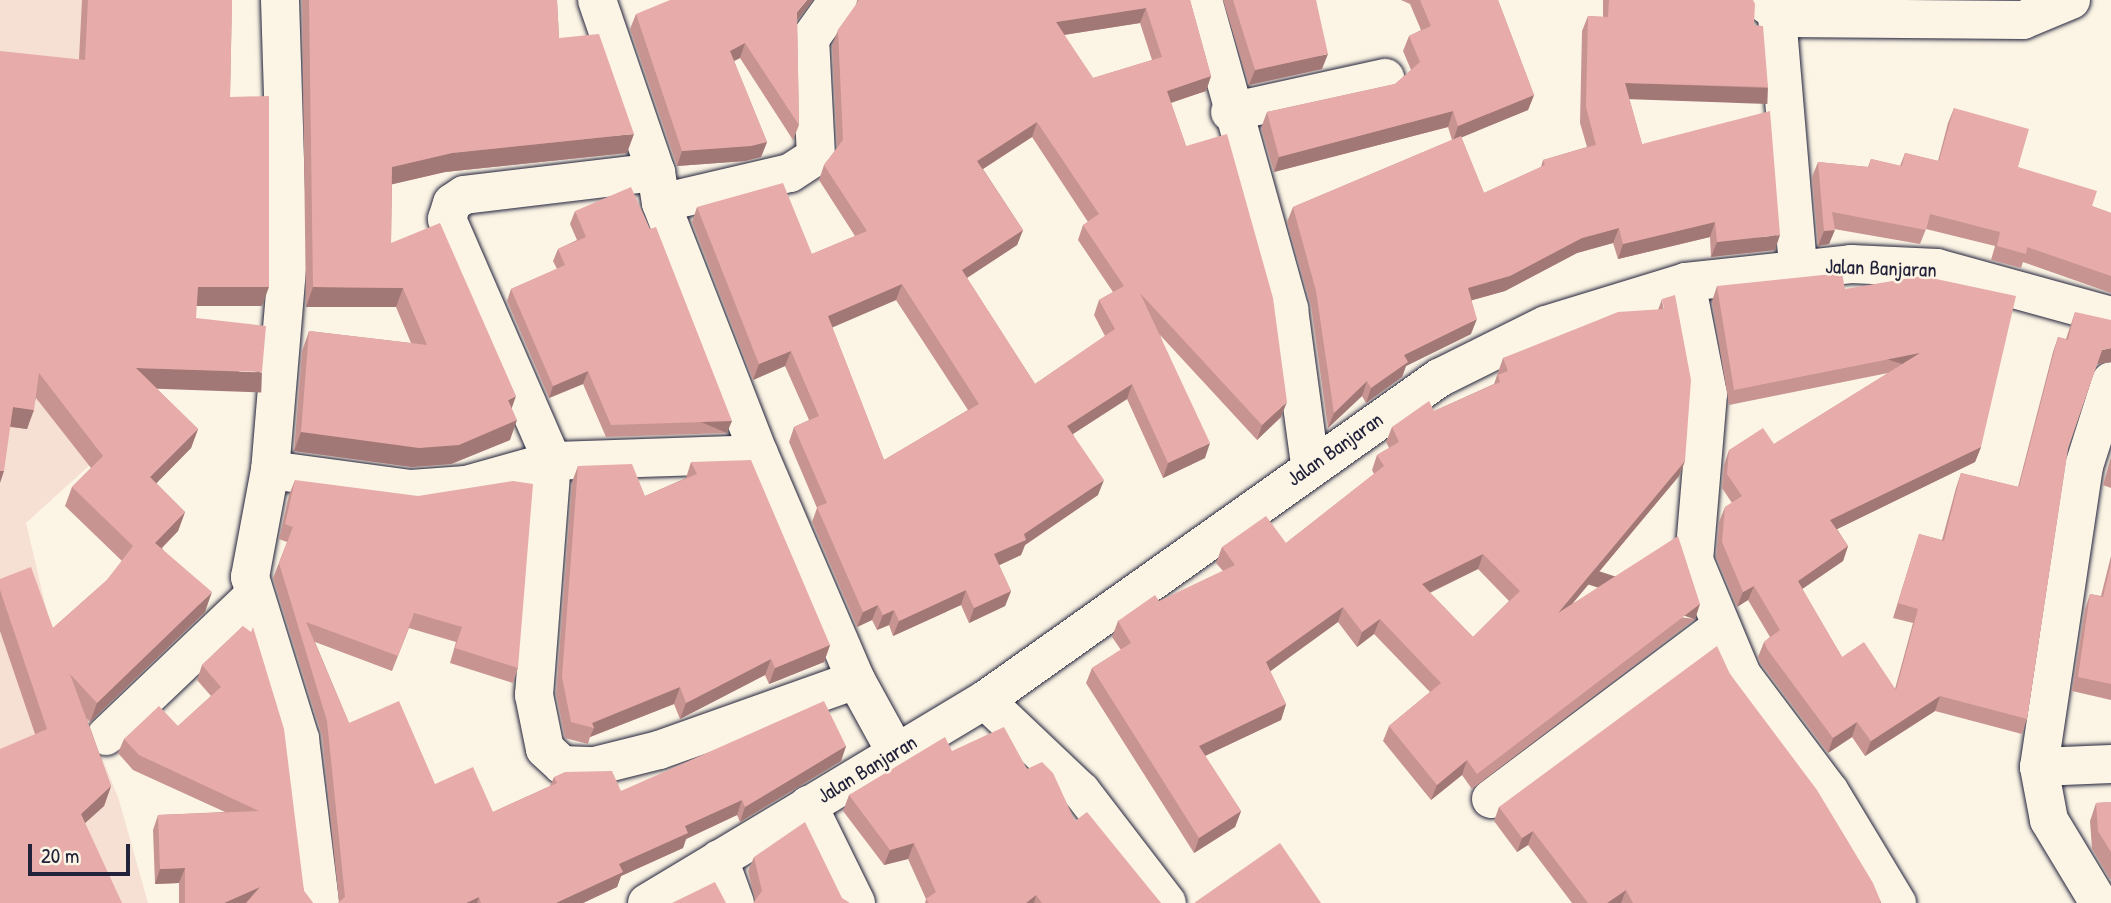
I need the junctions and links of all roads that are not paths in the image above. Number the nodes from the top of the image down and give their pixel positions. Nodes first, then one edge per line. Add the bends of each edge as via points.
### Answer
1 (280, 0) edge
2 (597, 0) edge
3 (838, 0) edge
4 (1203, 0) edge
5 (2071, 0) edge
6 (1769, 8) edge
7 (1868, 8) edge
8 (1385, 78) dead end
9 (1230, 112) junction
10 (659, 188) junction
11 (1798, 266) junction
12 (1686, 282) junction
13 (2111, 316) edge
14 (2111, 381) edge
15 (759, 454) junction
16 (552, 461) junction
17 (1310, 465) junction
18 (270, 470) junction
19 (254, 594) junction
20 (1719, 628) junction
21 (856, 680) junction
22 (985, 700) junction
23 (106, 736) dead end
24 (895, 751) junction
25 (2111, 764) edge
26 (2039, 767) junction
27 (1491, 799) dead end
28 (808, 805) junction
29 (719, 859) junction
30 (320, 903) edge
31 (647, 903) edge
32 (735, 903) edge
33 (856, 903) edge
34 (1167, 903) edge
35 (1897, 903) edge
36 (2099, 903) edge

1 - 18 street via 288,244
2 - 10 street
3 - 10 street via 810,39 817,156 790,173
4 - 9 street
5 - 7 street via 2023,20
6 - 7 street
6 - 11 street
8 - 9 street
9 - 17 street via 1289,309
10 - 15 street
10 - 16 street via 472,193 448,211
11 - 12 street, Jalan Banjaran
11 - 13 street, Jalan Banjaran via 1937,268
12 - 17 street, Jalan Banjaran via 1546,325 1488,351
12 - 20 street via 1707,394 1692,544
14 - 26 street via 2084,466
15 - 16 street
15 - 21 street
16 - 18 street via 466,485 411,489
16 - 21 street via 534,686 552,760 595,766 659,750
17 - 22 street, Jalan Banjaran
18 - 19 street via 252,556
19 - 23 street
19 - 30 street via 300,739
20 - 27 street
20 - 35 street via 1742,675 1834,799
21 - 24 street
22 - 24 street, Jalan Banjaran
22 - 34 street via 1081,791
24 - 28 street, Jalan Banjaran
25 - 26 street
26 - 36 street via 2054,832
28 - 29 street, Jalan Banjaran
28 - 33 street
29 - 31 street, Jalan Banjaran
29 - 32 street

